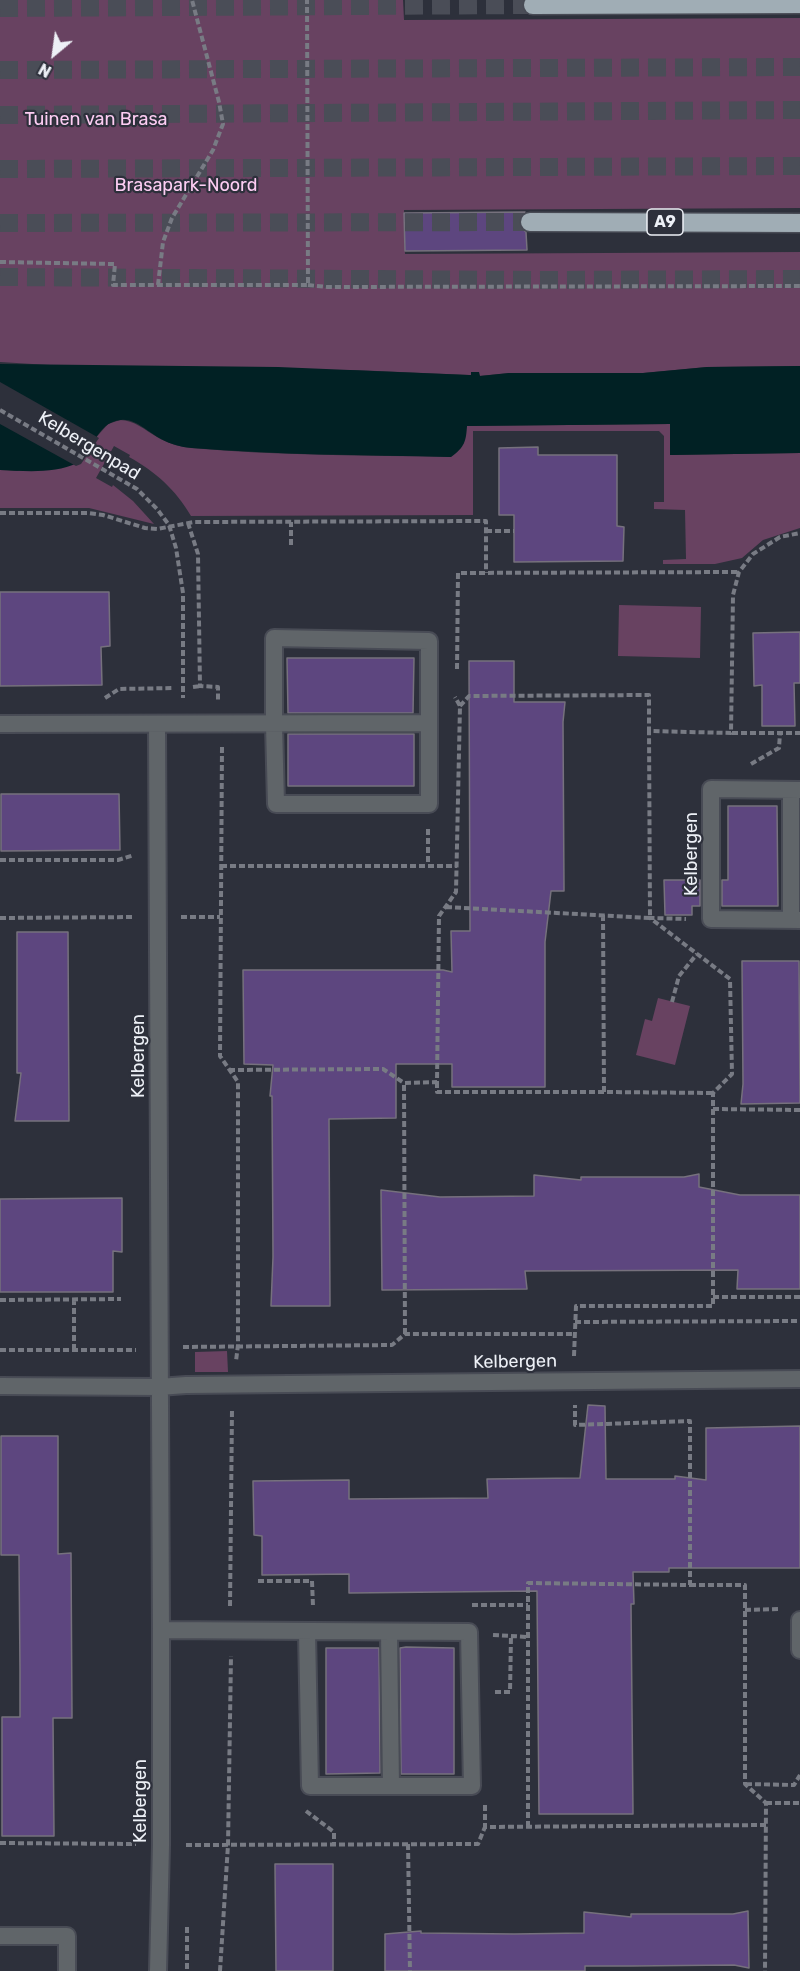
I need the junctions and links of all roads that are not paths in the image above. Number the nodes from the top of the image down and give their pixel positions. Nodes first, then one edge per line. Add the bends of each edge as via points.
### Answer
1 (800, 4) edge
2 (532, 5) dead end
3 (530, 222) tunnel mouth
4 (800, 223) edge
5 (429, 723) junction
6 (0, 724) edge
7 (274, 724) junction
8 (157, 725) junction
9 (796, 790) edge
10 (796, 920) edge
11 (800, 1379) edge
12 (0, 1386) edge
13 (159, 1387) junction
14 (800, 1620) edge
15 (161, 1630) junction
16 (307, 1632) junction
17 (389, 1632) junction
18 (800, 1650) edge
19 (391, 1786) junction
20 (0, 1936) edge
21 (67, 1971) edge
22 (158, 1971) edge

1 - 2 highway
3 - 4 highway, A9
5 - 7 street
5 - 7 street via 429,804 276,804
5 - 7 street via 429,641 274,638
6 - 8 street
7 - 8 street
8 - 13 street, Kelbergen
9 - 10 street, Kelbergen
9 - 10 street, Kelbergen via 711,789 711,919
11 - 13 street, Kelbergen
12 - 13 street, Kelbergen
13 - 15 street, Kelbergen
14 - 18 street
15 - 16 street
15 - 22 street, Kelbergen
16 - 17 street
16 - 19 street via 310,1786
17 - 19 street
17 - 19 street via 469,1632 472,1786
20 - 21 street via 67,1936

